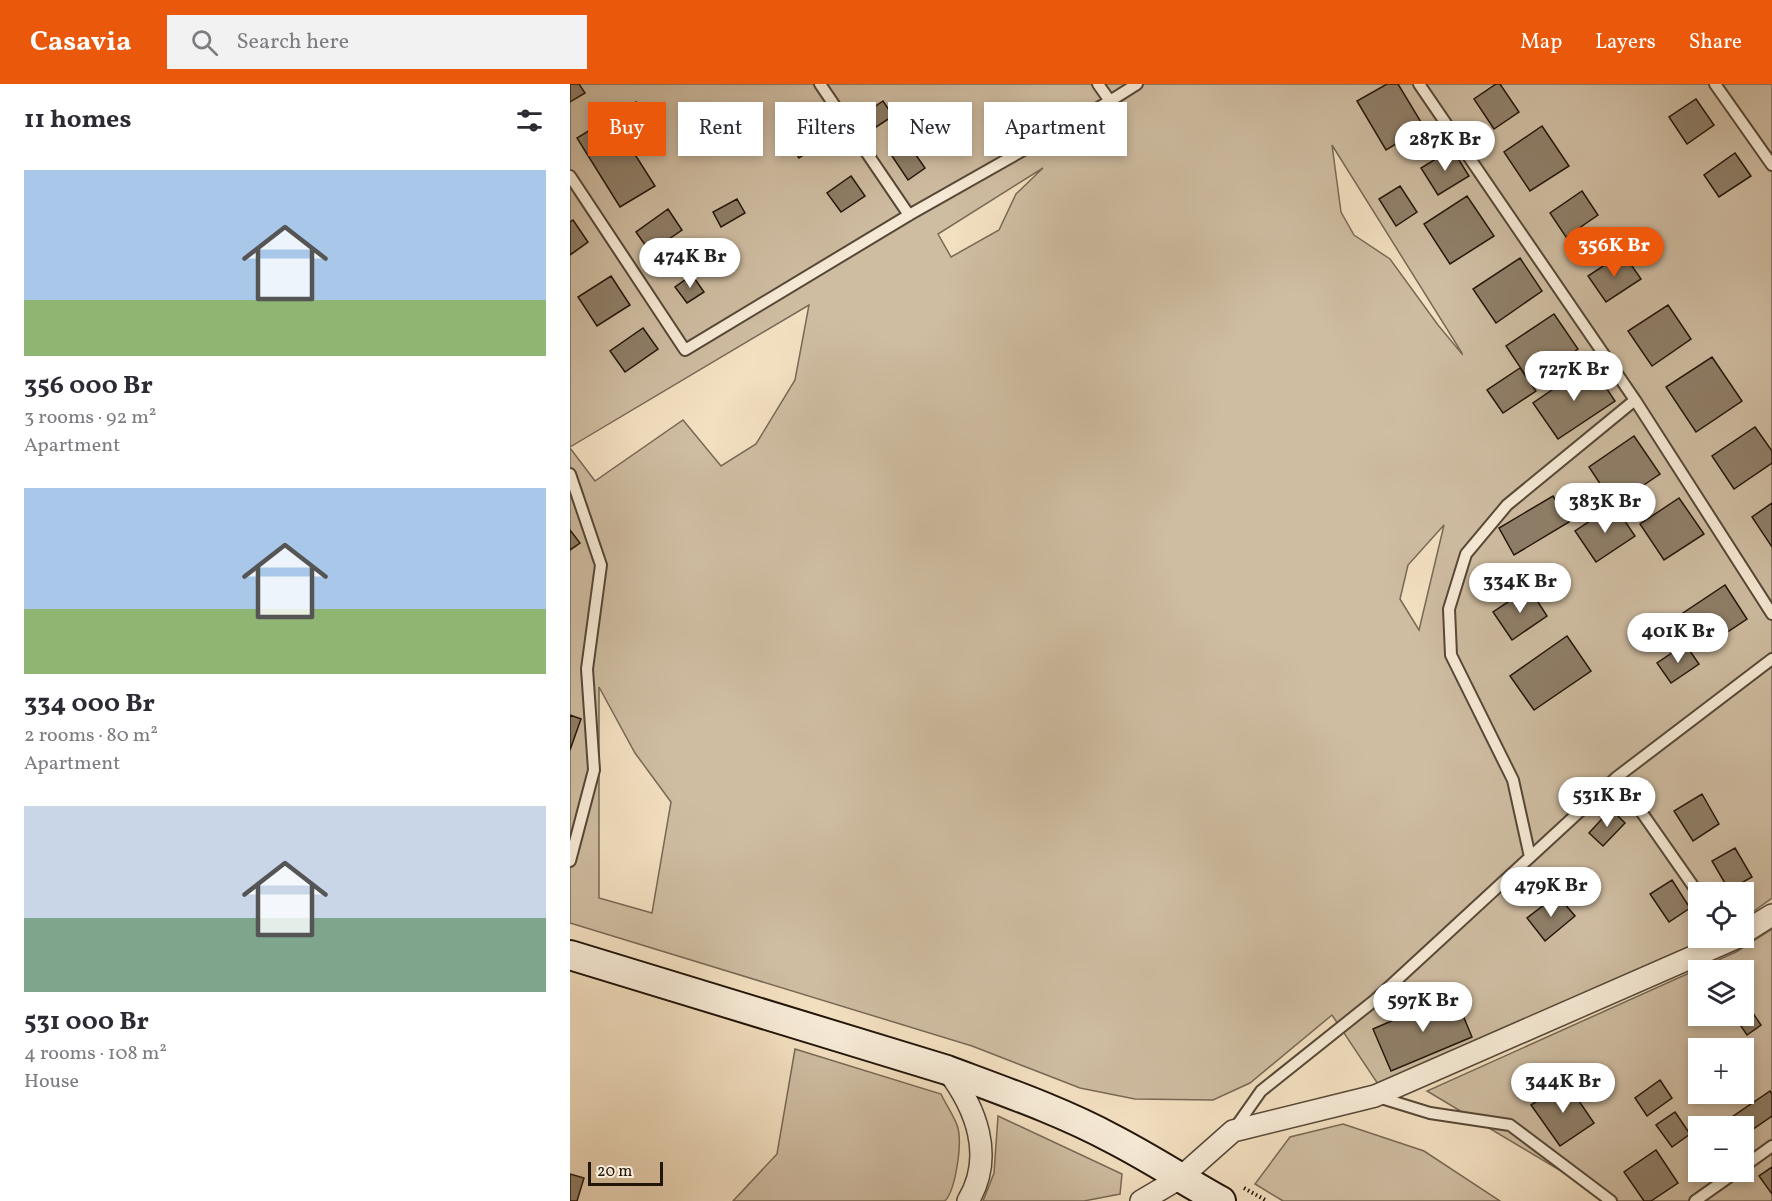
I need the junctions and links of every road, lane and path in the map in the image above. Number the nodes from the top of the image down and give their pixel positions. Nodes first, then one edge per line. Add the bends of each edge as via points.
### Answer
1 (820, 84) edge
2 (1098, 84) edge
3 (1137, 84) edge
4 (1419, 84) edge
5 (1715, 84) edge
6 (1110, 101) junction
7 (1772, 165) edge
8 (570, 176) edge
9 (909, 215) junction
10 (1635, 400) junction
11 (570, 474) edge
12 (1772, 614) edge
13 (1772, 659) edge
14 (1617, 777) junction
15 (1530, 857) junction
16 (570, 861) edge
17 (1690, 882) edge
18 (1772, 915) edge
19 (1754, 926) edge
20 (1710, 948) edge
21 (570, 955) edge
22 (947, 1070) junction
23 (1375, 1096) junction
24 (1233, 1131) junction
25 (1772, 1146) edge
26 (1754, 1159) edge
27 (1180, 1178) junction
28 (1722, 1182) edge
29 (969, 1201) edge
30 (1141, 1201) edge
31 (1221, 1201) edge
32 (1611, 1201) edge
33 (1695, 1201) edge

1 - 9 lane
2 - 6 lane
3 - 6 lane
4 - 10 lane
5 - 7 lane
6 - 9 lane
8 - 9 lane via 686,350
10 - 12 lane
10 - 15 lane via 1508,505 1466,554 1449,609 1451,655 1513,780
11 - 16 lane via 601,565 587,669 594,770
13 - 14 lane
14 - 15 lane
14 - 17 lane
15 - 24 lane via 1375,1000 1261,1091
18 - 19 street
20 - 23 street
21 - 22 street
22 - 27 street via 1113,1139
22 - 29 street via 971,1107 978,1126 979,1173
23 - 24 street
23 - 32 lane via 1430,1113 1510,1125
24 - 27 street
25 - 26 lane
27 - 30 street
27 - 31 street
28 - 33 lane

